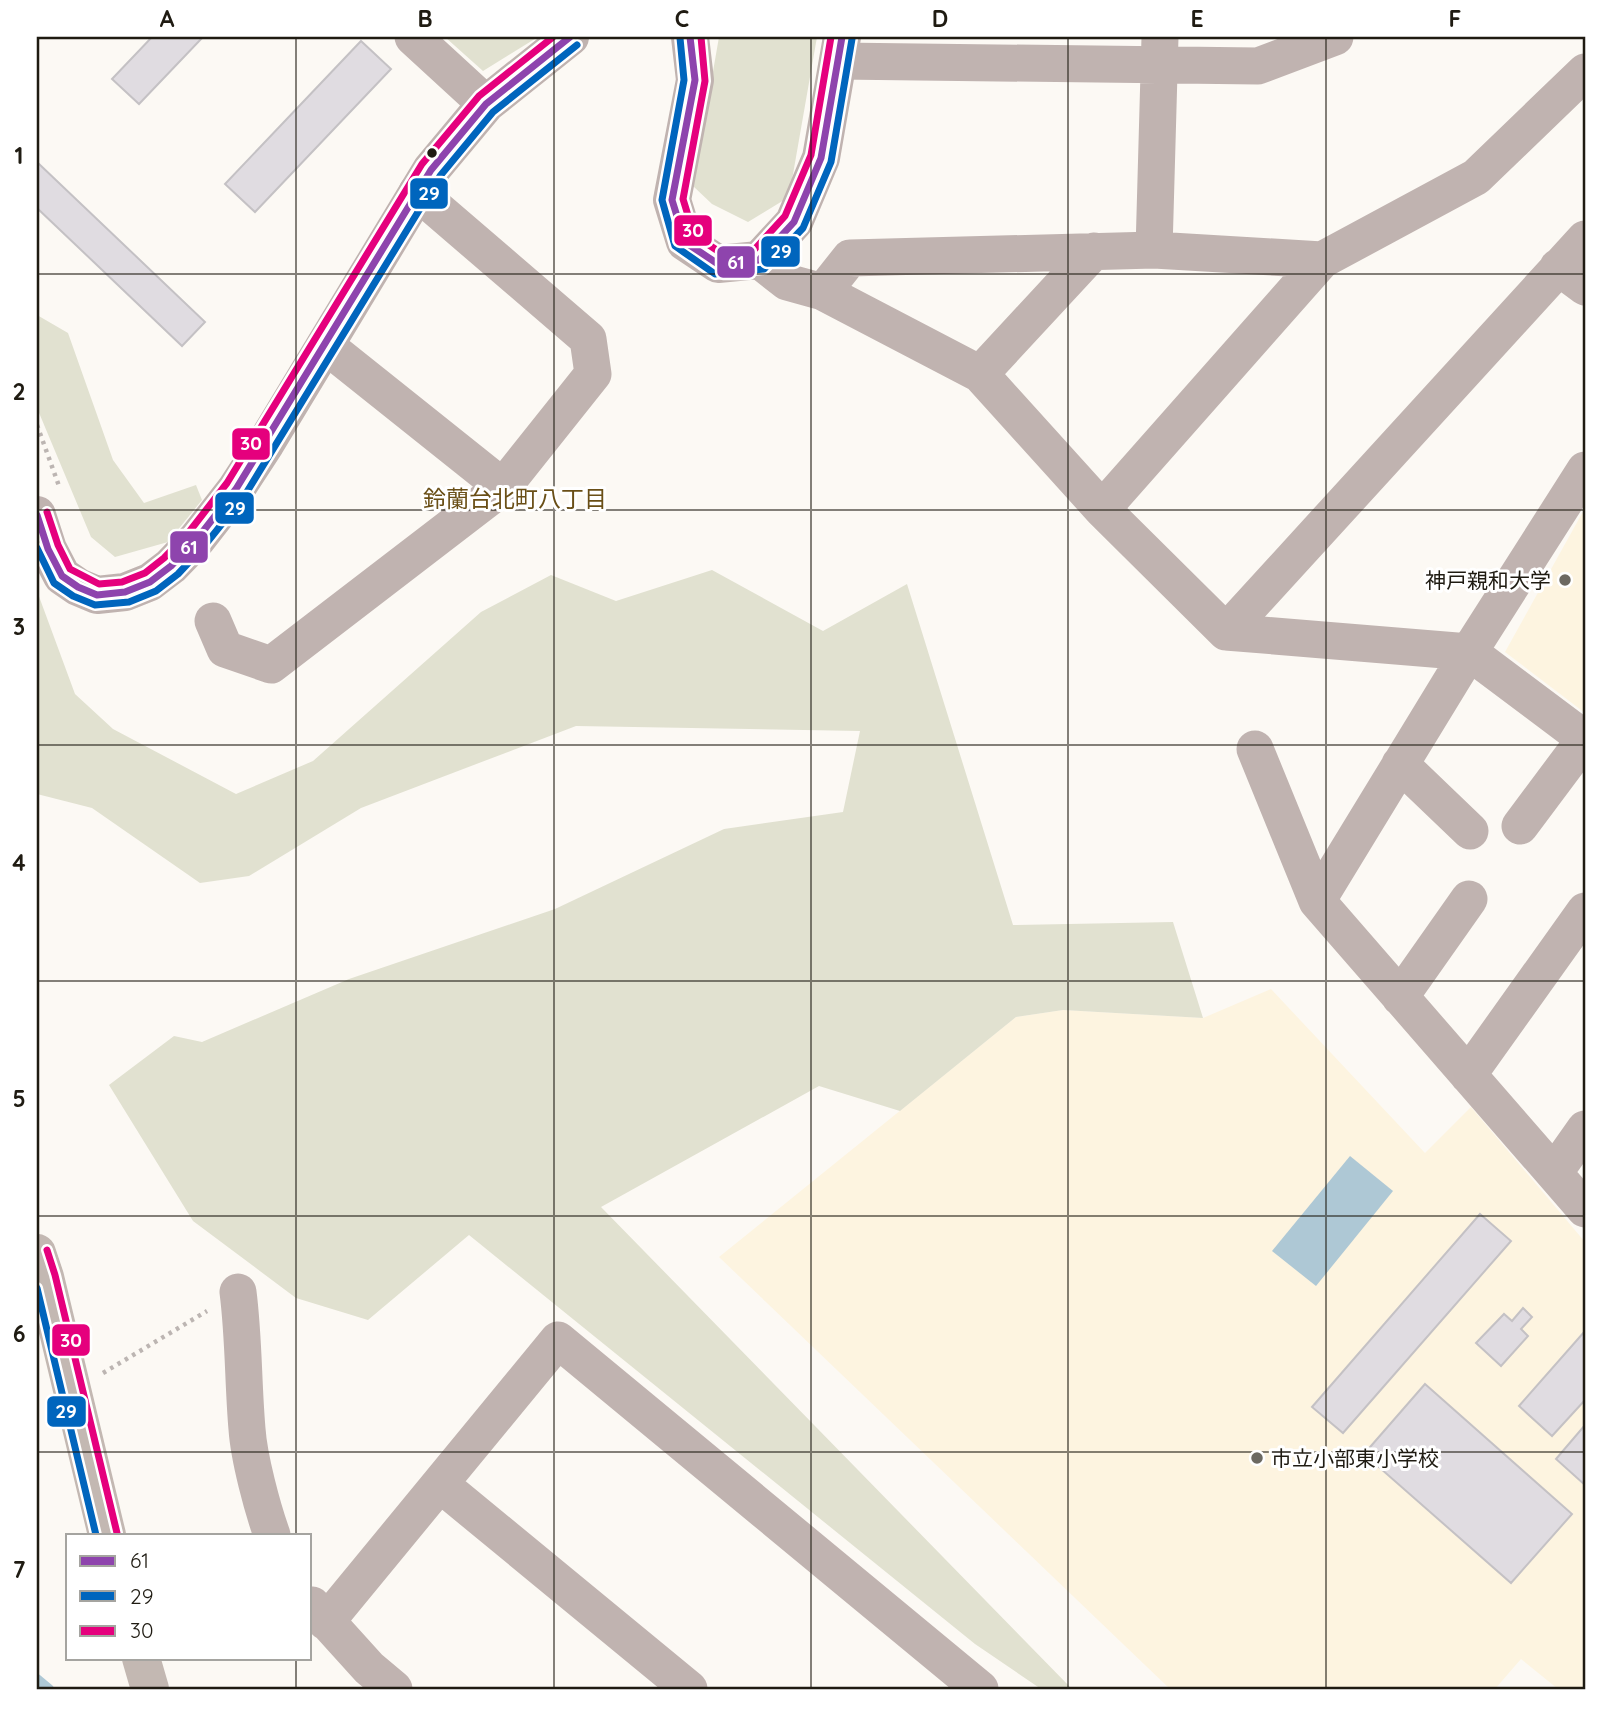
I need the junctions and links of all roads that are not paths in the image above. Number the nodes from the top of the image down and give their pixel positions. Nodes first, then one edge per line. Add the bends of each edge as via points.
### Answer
1 (413, 37) edge
2 (570, 37) edge
3 (690, 37) edge
4 (1335, 37) edge
5 (840, 49) edge
6 (1160, 51) edge
7 (1585, 72) edge
8 (485, 104) junction
9 (417, 192) junction
10 (1585, 239) edge
11 (1154, 250) junction
12 (1094, 251) junction
13 (759, 260) junction
14 (1322, 260) junction
15 (1572, 277) edge
16 (823, 292) junction
17 (326, 345) junction
18 (980, 374) junction
19 (1585, 470) edge
20 (503, 487) junction
21 (49, 503) edge
22 (1102, 509) junction
23 (212, 621) dead end
24 (1226, 632) junction
25 (1469, 652) junction
26 (1585, 739) edge
27 (1255, 749) dead end
28 (1401, 764) junction
29 (1520, 826) dead end
30 (1470, 831) dead end
31 (1469, 898) dead end
32 (1317, 901) junction
33 (1585, 911) edge
34 (1400, 997) junction
35 (1468, 1075) junction
36 (1585, 1129) edge
37 (1554, 1173) junction
38 (1585, 1209) edge
39 (37, 1253) edge
40 (237, 1292) road end
41 (440, 1484) junction
42 (107, 1534) edge
43 (272, 1534) edge
44 (318, 1612) edge
45 (142, 1660) edge
46 (973, 1687) edge
47 (150, 1689) edge
48 (394, 1689) edge
49 (689, 1689) edge

1 - 8 street
2 - 8 street
3 - 13 street via 695,80 672,201 685,242 718,264
4 - 6 street via 1258,66
5 - 6 street
5 - 13 street via 821,158 794,222
6 - 11 street
7 - 14 street via 1476,177
8 - 9 street
9 - 17 street
9 - 20 street via 587,339 593,374
10 - 15 street
11 - 12 street
11 - 14 street
12 - 16 street via 850,258
12 - 18 street
13 - 16 street via 787,282
14 - 22 street
15 - 24 street
16 - 18 street
17 - 20 street
17 - 21 street via 236,489 197,539 150,582 125,592 97,595 62,576 48,549
18 - 22 street
19 - 25 street
20 - 23 street via 271,665 225,649
22 - 24 street
24 - 25 street
25 - 26 street
25 - 28 street
26 - 29 street
27 - 32 street
28 - 30 street
28 - 32 street
31 - 34 street
32 - 34 street
33 - 35 street
34 - 35 street
35 - 37 street
36 - 37 street
37 - 38 street
39 - 42 highway
40 - 43 street via 247,1432
41 - 44 street
41 - 46 street via 558,1340
41 - 49 street
44 - 48 street
45 - 47 highway

